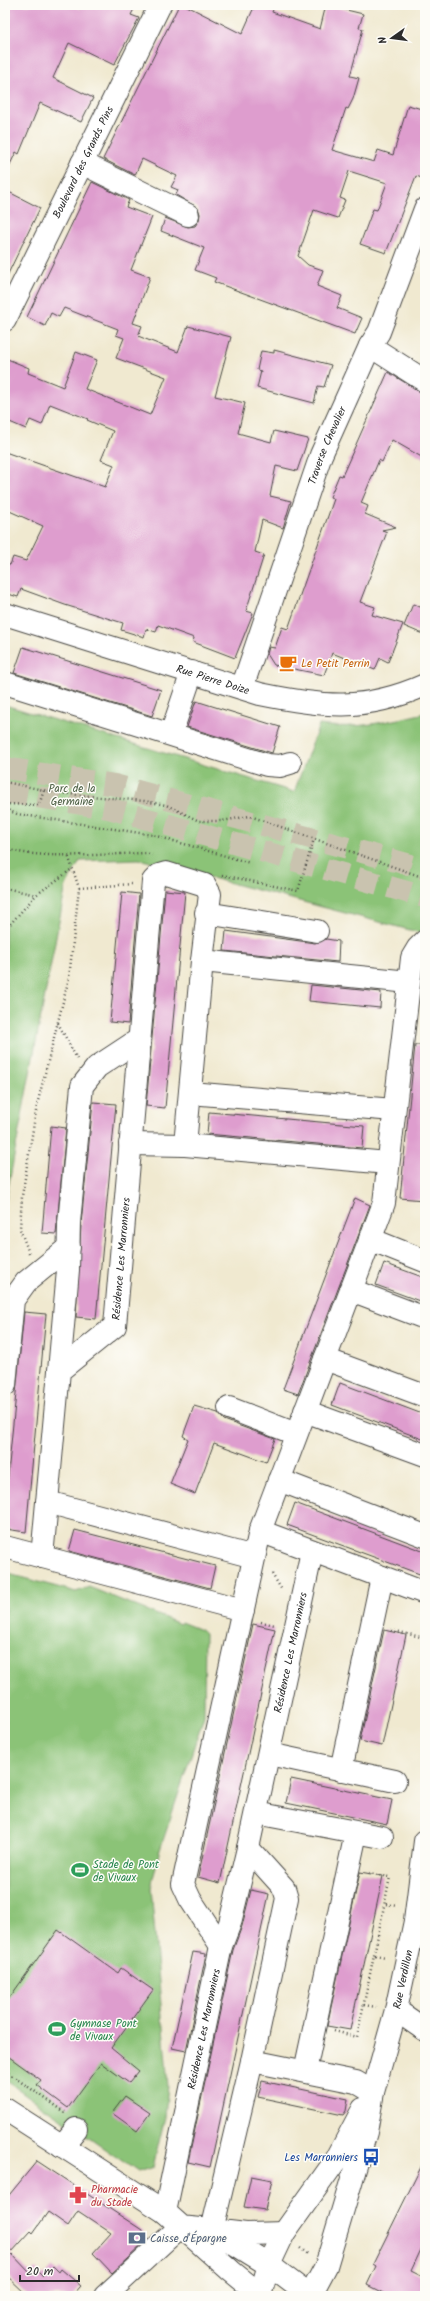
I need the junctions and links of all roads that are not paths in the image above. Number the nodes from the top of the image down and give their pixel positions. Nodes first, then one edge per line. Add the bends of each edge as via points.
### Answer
1 (160, 5) edge
2 (82, 163) junction
3 (425, 209) edge
4 (188, 216) dead end
5 (5, 320) edge
6 (370, 346) junction
7 (425, 381) edge
8 (5, 614) edge
9 (192, 672) junction
10 (5, 684) edge
11 (242, 688) junction
12 (423, 690) edge
13 (171, 734) junction
14 (290, 762) dead end
15 (206, 913) junction
16 (317, 931) dead end
17 (425, 941) edge
18 (202, 961) junction
19 (409, 982) junction
20 (138, 1040) junction
21 (190, 1093) junction
22 (394, 1110) junction
23 (130, 1144) junction
24 (185, 1145) junction
25 (388, 1163) junction
26 (370, 1239) junction
27 (69, 1247) junction
28 (425, 1261) edge
29 (351, 1290) junction
30 (425, 1318) edge
31 (325, 1359) junction
32 (59, 1371) junction
33 (5, 1385) edge
34 (425, 1396) edge
35 (229, 1408) dead end
36 (305, 1411) junction
37 (296, 1434) junction
38 (425, 1455) edge
39 (280, 1480) junction
40 (47, 1502) junction
41 (260, 1531) junction
42 (425, 1536) edge
43 (5, 1547) edge
44 (312, 1551) junction
45 (42, 1557) junction
46 (254, 1557) junction
47 (382, 1577) junction
48 (425, 1593) edge
49 (243, 1610) junction
50 (269, 1754) junction
51 (341, 1770) junction
52 (395, 1781) dead end
53 (256, 1813) junction
54 (356, 1833) junction
55 (382, 1837) dead end
56 (425, 1841) edge
57 (248, 1848) junction
58 (221, 1946) junction
59 (388, 2009) junction
60 (425, 2030) edge
61 (252, 2061) junction
62 (305, 2071) junction
63 (373, 2092) junction
64 (5, 2109) edge
65 (76, 2129) road end
66 (62, 2146) junction
67 (312, 2196) junction
68 (343, 2209) junction
69 (165, 2212) junction
70 (180, 2227) junction
71 (212, 2230) junction
72 (284, 2233) junction
73 (269, 2264) junction
74 (261, 2295) edge
75 (104, 2296) edge
76 (310, 2296) edge

1 - 2 street, Boulevard des Grands Pins
2 - 4 street
2 - 5 street, Boulevard des Grands Pins
3 - 6 street, Traverse Chevalier via 379,332
6 - 7 street
6 - 11 street, Traverse Chevalier via 321,455
8 - 9 street, Rue Pierre Doize
9 - 11 street, Rue Pierre Doize
9 - 13 street
10 - 13 street
11 - 12 street, Rue Pierre Doize via 303,703 337,706 367,704
13 - 14 street via 266,765 280,766
15 - 16 street
15 - 18 street
15 - 20 street, Résidence Les Marronniers via 210,894 205,885 166,873 153,881
17 - 19 street via 412,958
18 - 19 street
18 - 21 street
19 - 22 street
20 - 23 street, Résidence Les Marronniers
20 - 27 street via 97,1067 82,1086
21 - 22 street
21 - 24 street
22 - 25 street
23 - 24 street
23 - 32 street, Résidence Les Marronniers via 115,1326
24 - 25 street
25 - 26 street via 384,1203
26 - 28 street
26 - 29 street
27 - 32 street
27 - 33 street via 26,1282 13,1300
29 - 30 street
29 - 31 street
31 - 34 street
31 - 36 street
32 - 40 street
35 - 37 street
36 - 37 street
36 - 38 street
37 - 39 street
39 - 41 street
39 - 42 street
40 - 45 street
40 - 46 street
41 - 44 street
41 - 46 street
43 - 45 street
44 - 47 street
44 - 50 street, Résidence Les Marronniers
45 - 49 street
46 - 49 street
47 - 48 street
47 - 51 street
49 - 58 street via 183,1884
50 - 51 street
50 - 53 street, Résidence Les Marronniers
51 - 52 street
53 - 54 street
53 - 57 street, Résidence Les Marronniers
54 - 55 street
54 - 62 street
56 - 59 street, Rue Verdillon via 415,1921
57 - 58 street, Résidence Les Marronniers via 230,1923
57 - 61 street via 284,1888 287,1898
58 - 69 street, Résidence Les Marronniers
59 - 60 street
59 - 63 street, Rue Verdillon
61 - 62 street
61 - 71 street
62 - 63 street via 356,2082
63 - 67 street, Rue Verdillon via 336,2160
63 - 68 street, Rue Verdillon via 366,2132
64 - 66 street
65 - 66 street
66 - 69 street
67 - 68 street
67 - 72 street, Rue Verdillon
68 - 76 street, Rue Verdillon via 326,2266
69 - 70 street
70 - 71 street
70 - 74 street
70 - 75 street
71 - 72 street via 246,2234
71 - 73 street
72 - 73 street, Rue Verdillon
73 - 74 street, Rue Verdillon
73 - 76 street

